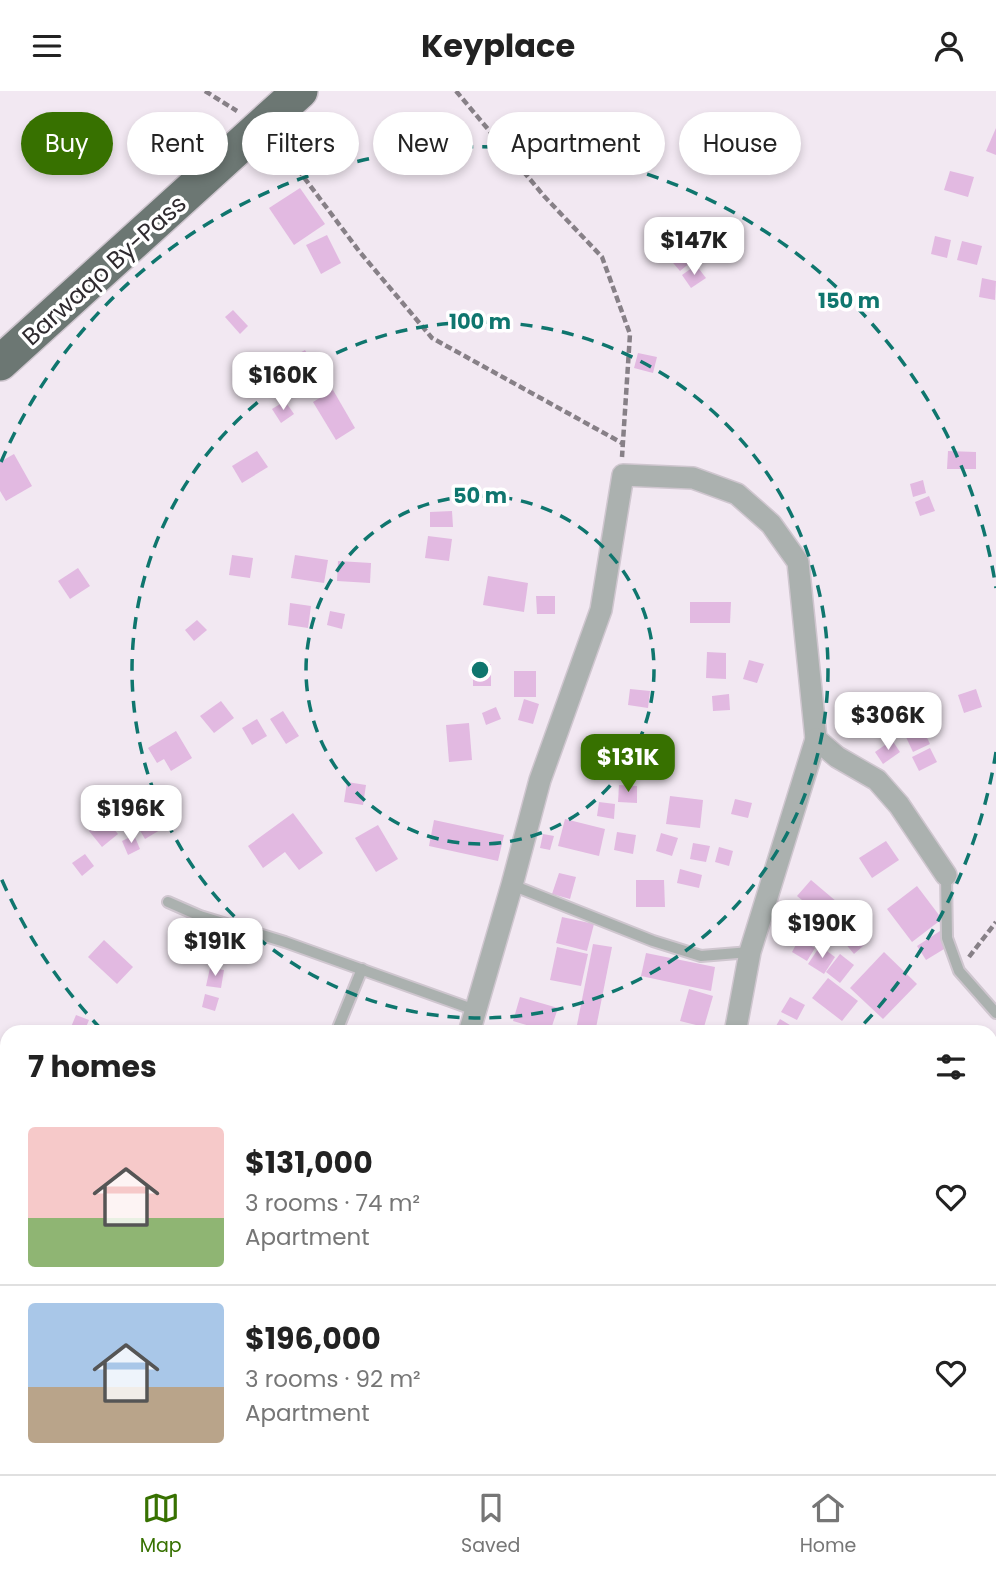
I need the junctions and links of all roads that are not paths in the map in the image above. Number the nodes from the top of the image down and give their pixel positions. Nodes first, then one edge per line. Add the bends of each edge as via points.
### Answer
1 (300, 91) edge
2 (0, 363) edge
3 (816, 739) junction
4 (946, 875) joint
5 (512, 885) junction
6 (168, 902) dead end
7 (750, 951) junction
8 (362, 969) junction
9 (475, 1010) junction
10 (996, 1013) edge
11 (339, 1025) edge
12 (471, 1025) edge
13 (736, 1025) edge

1 - 2 highway, Barwaqo By-Pass
3 - 4 street via 877,780
3 - 5 street via 798,562 771,524 737,494 694,478 623,475 601,610 540,780
3 - 7 street
4 - 10 lane via 947,938 959,971
5 - 7 lane via 701,956
5 - 9 street
6 - 8 lane
7 - 13 street
8 - 9 lane
8 - 11 lane
9 - 12 street

